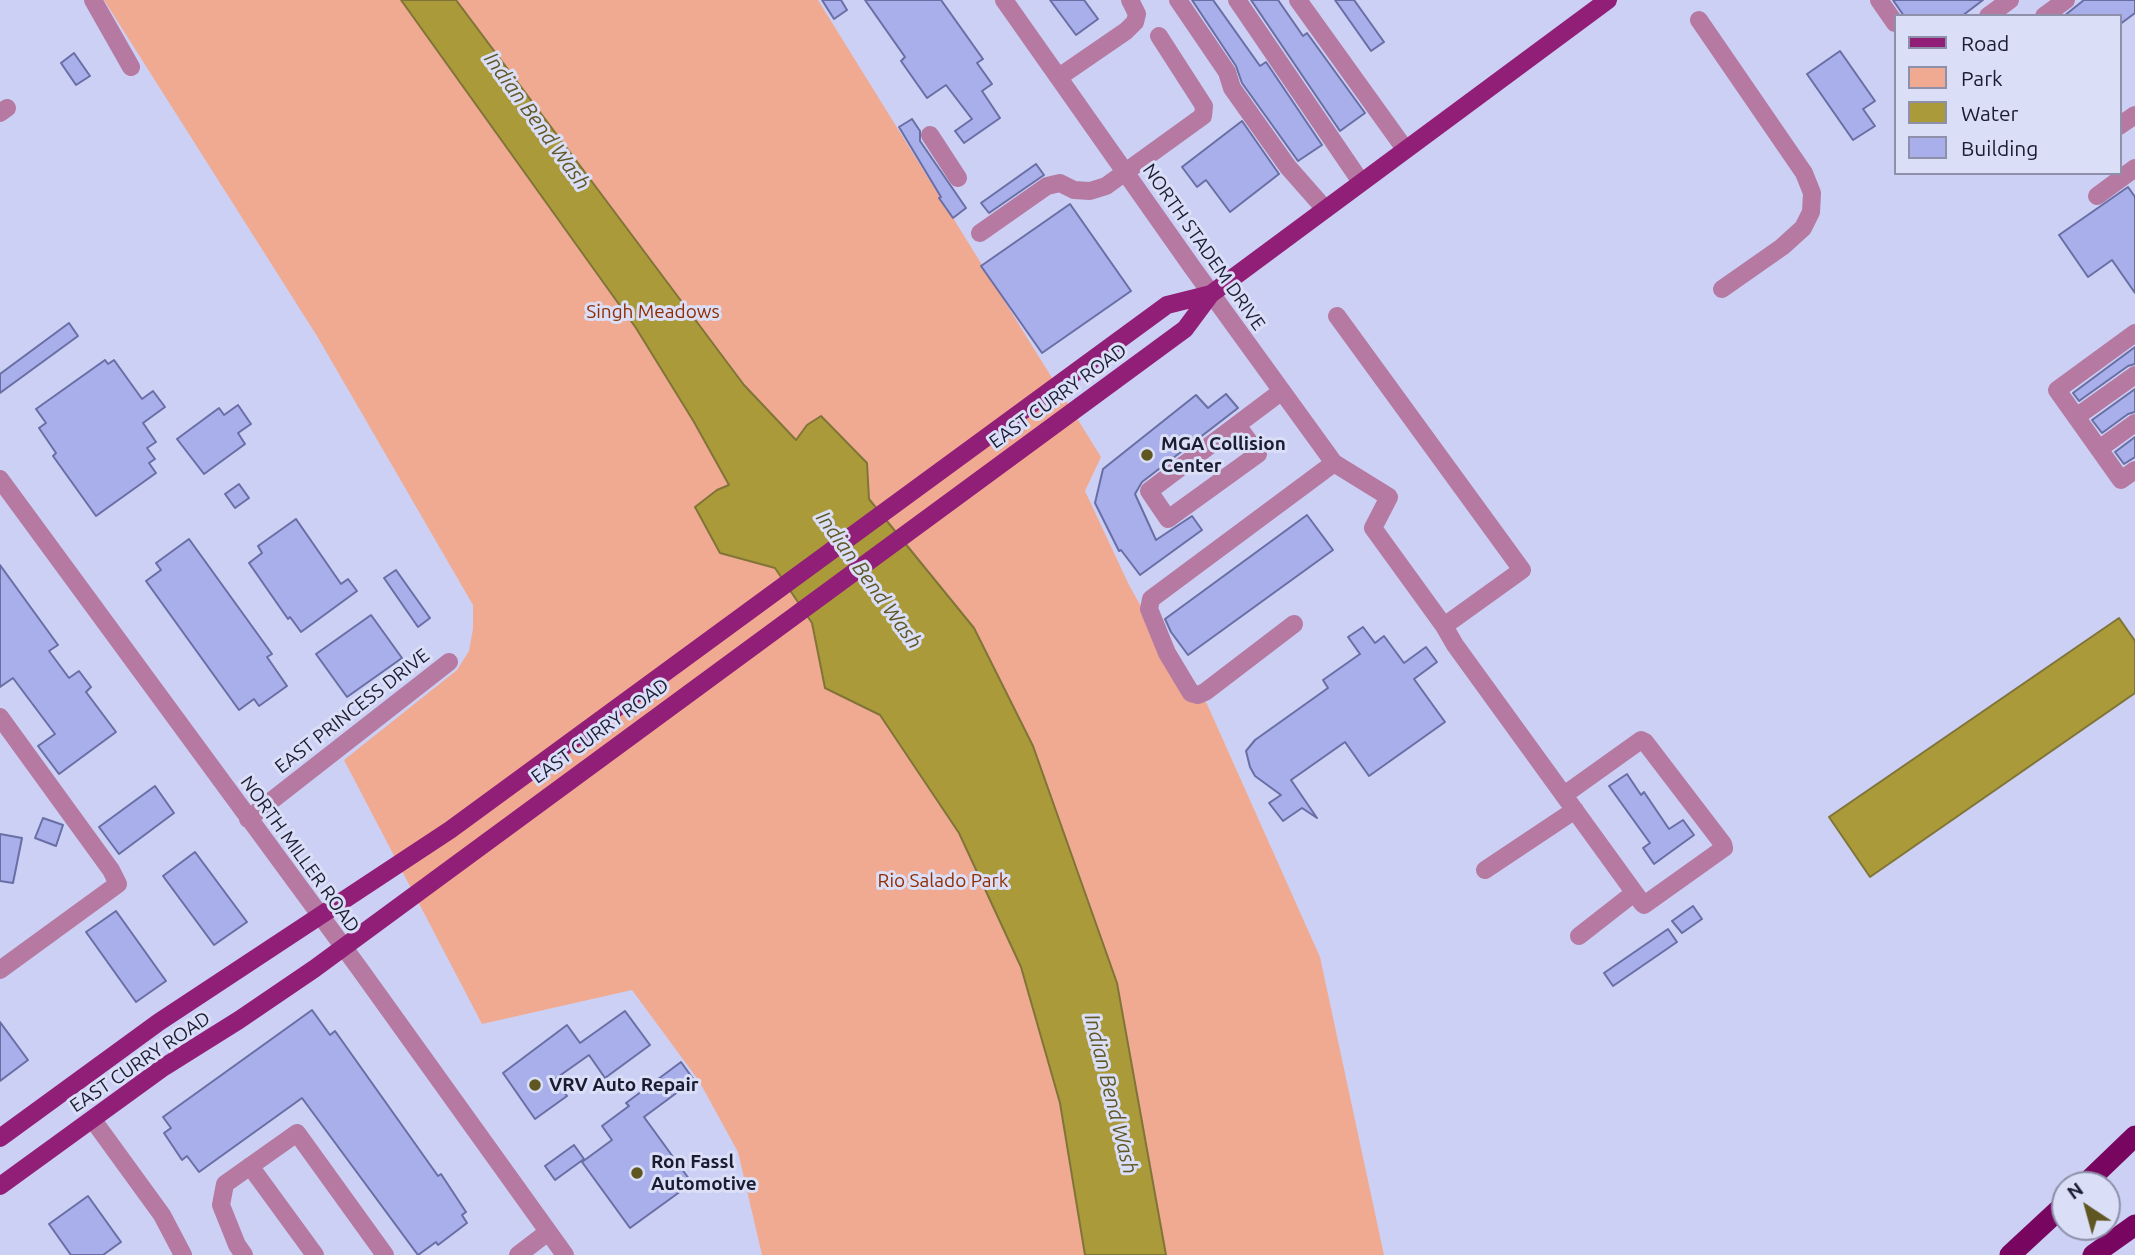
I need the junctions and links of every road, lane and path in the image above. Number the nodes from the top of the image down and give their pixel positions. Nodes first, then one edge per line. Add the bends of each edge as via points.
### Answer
1 (93, 0) edge
2 (1004, 0) edge
3 (1130, 0) edge
4 (1178, 0) edge
5 (1237, 0) edge
6 (1298, 0) edge
7 (1608, 0) edge
8 (1879, 0) edge
9 (2010, 0) edge
10 (2066, 0) edge
11 (1991, 14) edge
12 (2047, 14) edge
13 (1699, 20) dead end
14 (1894, 22) edge
15 (1159, 36) dead end
16 (131, 66) dead end
17 (1059, 78) junction
18 (930, 135) dead end
19 (1405, 149) junction
20 (2135, 168) edge
21 (1125, 172) junction
22 (958, 178) dead end
23 (1361, 182) junction
24 (2097, 196) dead end
25 (1325, 209) junction
26 (981, 233) dead end
27 (1722, 289) dead end
28 (1211, 294) junction
29 (1337, 316) dead end
30 (2135, 333) edge
31 (2135, 375) edge
32 (1282, 391) junction
33 (2077, 417) junction
34 (2135, 423) edge
35 (1237, 425) junction
36 (2099, 449) junction
37 (1335, 463) junction
38 (2135, 470) edge
39 (0, 479) edge
40 (1294, 624) dead end
41 (1444, 626) junction
42 (449, 662) dead end
43 (0, 717) edge
44 (1564, 795) junction
45 (1575, 810) junction
46 (247, 819) junction
47 (1485, 870) dead end
48 (1634, 893) junction
49 (321, 917) junction
50 (1579, 936) dead end
51 (342, 947) junction
52 (0, 970) edge
53 (93, 1120) junction
54 (2135, 1136) edge
55 (0, 1138) edge
56 (250, 1166) junction
57 (2099, 1171) edge
58 (0, 1186) edge
59 (2051, 1216) edge
60 (2135, 1225) edge
61 (548, 1232) junction
62 (183, 1255) edge
63 (244, 1255) edge
64 (315, 1255) edge
65 (386, 1255) edge
66 (518, 1255) edge
67 (565, 1255) edge
68 (2010, 1255) edge
69 (2093, 1255) edge

1 - 16 street
2 - 17 street, NORTH STADEM DRIVE
3 - 17 street via 1137,13 1135,22
4 - 25 street via 1227,72 1232,88 1288,167
5 - 23 street
6 - 19 street
7 - 19 main road, EAST CURRY ROAD
8 - 14 street
9 - 11 street
10 - 12 street
13 - 27 street via 1804,173 1812,193 1811,212 1802,228
15 - 21 street via 1204,106 1203,116
17 - 21 street, NORTH STADEM DRIVE
18 - 22 street
19 - 23 main road, EAST CURRY ROAD
20 - 24 street
21 - 26 street via 1107,186 1090,191 1060,183 1047,186
21 - 28 street, NORTH STADEM DRIVE
23 - 25 main road, EAST CURRY ROAD
25 - 28 main road, EAST CURRY ROAD
28 - 32 street, NORTH STADEM DRIVE
28 - 49 main road, EAST CURRY ROAD via 1167,305 450,830
28 - 51 main road, EAST CURRY ROAD via 1185,329
29 - 41 street via 1522,570
30 - 33 street via 2057,390
31 - 33 street
32 - 35 street
32 - 37 street, NORTH STADEM DRIVE
33 - 36 street
34 - 36 street
35 - 35 street via 1149,491 1168,519 1258,454
36 - 38 street via 2121,480
37 - 40 street via 1150,599 1149,609 1167,653 1191,693 1198,695
37 - 41 street, NORTH STADEM DRIVE via 1389,497 1373,528
39 - 46 street, NORTH MILLER ROAD
41 - 44 street
42 - 46 street, EAST PRINCESS DRIVE
43 - 52 street via 118,884
44 - 45 street
44 - 48 street via 1642,740 1723,844 1721,852 1647,905
45 - 47 street
45 - 48 street
46 - 49 street, NORTH MILLER ROAD
48 - 50 street
49 - 51 street, NORTH MILLER ROAD
49 - 55 main road, EAST CURRY ROAD via 159,1022
51 - 53 main road, EAST CURRY ROAD
51 - 61 street, NORTH MILLER ROAD
53 - 58 main road, EAST CURRY ROAD
53 - 62 street via 162,1215
54 - 57 highway
56 - 63 street via 225,1184 221,1205
56 - 64 street
56 - 65 street via 296,1133
59 - 68 highway
60 - 69 highway
61 - 66 street
61 - 67 street, NORTH MILLER ROAD

